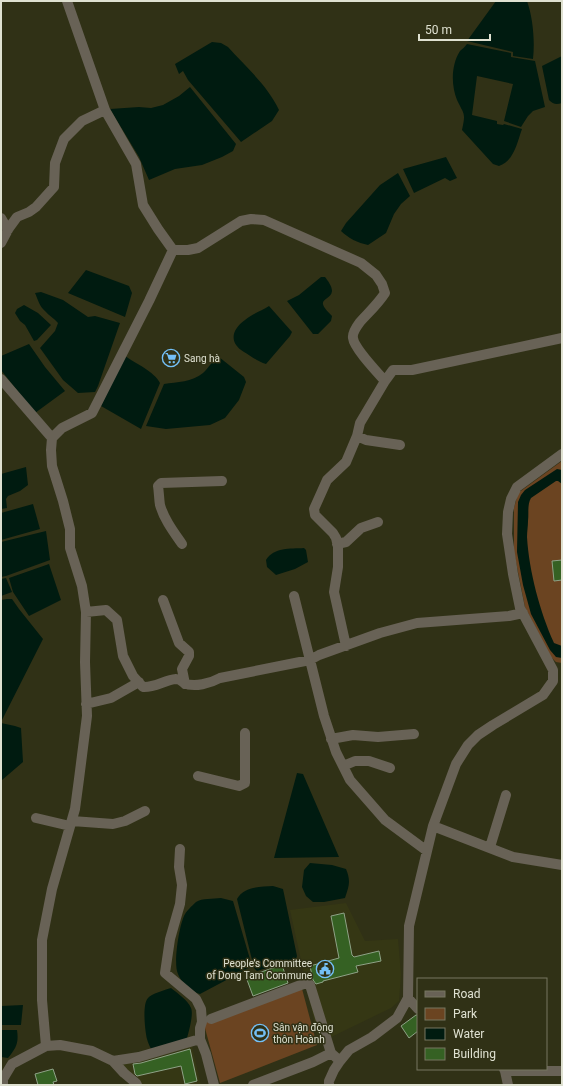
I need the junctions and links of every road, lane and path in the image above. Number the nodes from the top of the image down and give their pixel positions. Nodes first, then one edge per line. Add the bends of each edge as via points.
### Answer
1 (67, 1) edge
2 (105, 110) junction
3 (1, 218) edge
4 (8, 230) junction
5 (1, 243) edge
6 (173, 250) junction
7 (562, 338) edge
8 (1, 379) edge
9 (385, 381) junction
10 (357, 436) junction
11 (52, 438) junction
12 (400, 445) dead end
13 (562, 454) edge
14 (222, 481) dead end
15 (378, 522) dead end
16 (182, 544) dead end
17 (337, 544) junction
18 (294, 596) dead end
19 (163, 600) dead end
20 (86, 612) junction
21 (523, 613) junction
22 (346, 646) junction
23 (310, 660) junction
24 (557, 671) edge
25 (139, 682) junction
26 (185, 684) junction
27 (86, 704) junction
28 (245, 733) dead end
29 (414, 734) dead end
30 (332, 739) junction
31 (343, 766) junction
32 (390, 768) dead end
33 (198, 776) dead end
34 (506, 795) dead end
35 (144, 811) dead end
36 (36, 818) dead end
37 (71, 824) junction
38 (434, 826) junction
39 (490, 847) junction
40 (180, 849) dead end
41 (427, 851) junction
42 (562, 865) edge
43 (408, 998) junction
44 (417, 1008) edge
45 (211, 1019) dead end
46 (200, 1039) junction
47 (46, 1046) junction
48 (331, 1053) junction
49 (113, 1061) junction
50 (340, 1061) junction
51 (505, 1070) edge
52 (562, 1071) edge
53 (4, 1085) edge
54 (137, 1085) edge
55 (214, 1085) edge
56 (252, 1085) edge
57 (328, 1085) edge
58 (508, 1085) edge

1 - 2 street
2 - 4 street via 82,121 64,139 55,163 54,187 36,207 17,217
2 - 6 street via 136,164 143,205
3 - 4 street
4 - 5 street
6 - 9 street via 198,248 241,221 251,219 277,225 361,263 376,275 385,293 359,324 352,340
6 - 11 street via 92,413 62,428
7 - 9 street via 412,370 393,370
8 - 11 street
9 - 10 street via 360,423
10 - 12 street via 366,440
10 - 17 street via 346,462 327,480 314,509 316,515 333,533
11 - 20 street via 52,466 70,529 70,548 82,586
13 - 21 street via 517,487 511,499 507,534
14 - 16 street via 161,483 158,486 164,517
15 - 17 street via 361,528 346,542
17 - 22 street via 338,567 334,592
18 - 23 street
19 - 26 street via 179,643 189,652 182,669
20 - 25 street via 106,610 117,620 123,656
20 - 27 street
21 - 22 street via 417,623
21 - 24 street via 553,670
22 - 23 street
23 - 26 street via 220,678 210,683
23 - 30 street
24 - 38 street via 543,694 488,728 468,745 456,764
25 - 26 street via 143,687 176,680 181,680
25 - 27 street via 112,698
27 - 37 street via 80,779
28 - 33 street via 245,783 239,786
29 - 30 street via 378,737 353,735
30 - 31 street
31 - 32 street via 369,761
31 - 41 street via 350,780 385,820
34 - 39 street
35 - 37 street via 113,824
36 - 37 street
37 - 47 street via 52,889 42,940 42,1000
38 - 39 street
38 - 41 street
39 - 42 street via 513,856
40 - 46 street via 180,904 170,939 166,973 196,998 201,1009
41 - 43 street via 409,926
43 - 44 street
43 - 50 street via 397,1018 349,1050
45 - 48 street via 306,983 310,985
46 - 49 street via 139,1057
46 - 55 street
47 - 49 street via 60,1044 92,1052
47 - 53 street via 12,1064 4,1079
48 - 50 street
48 - 56 street
49 - 54 street
50 - 57 street
51 - 52 street
51 - 58 street

